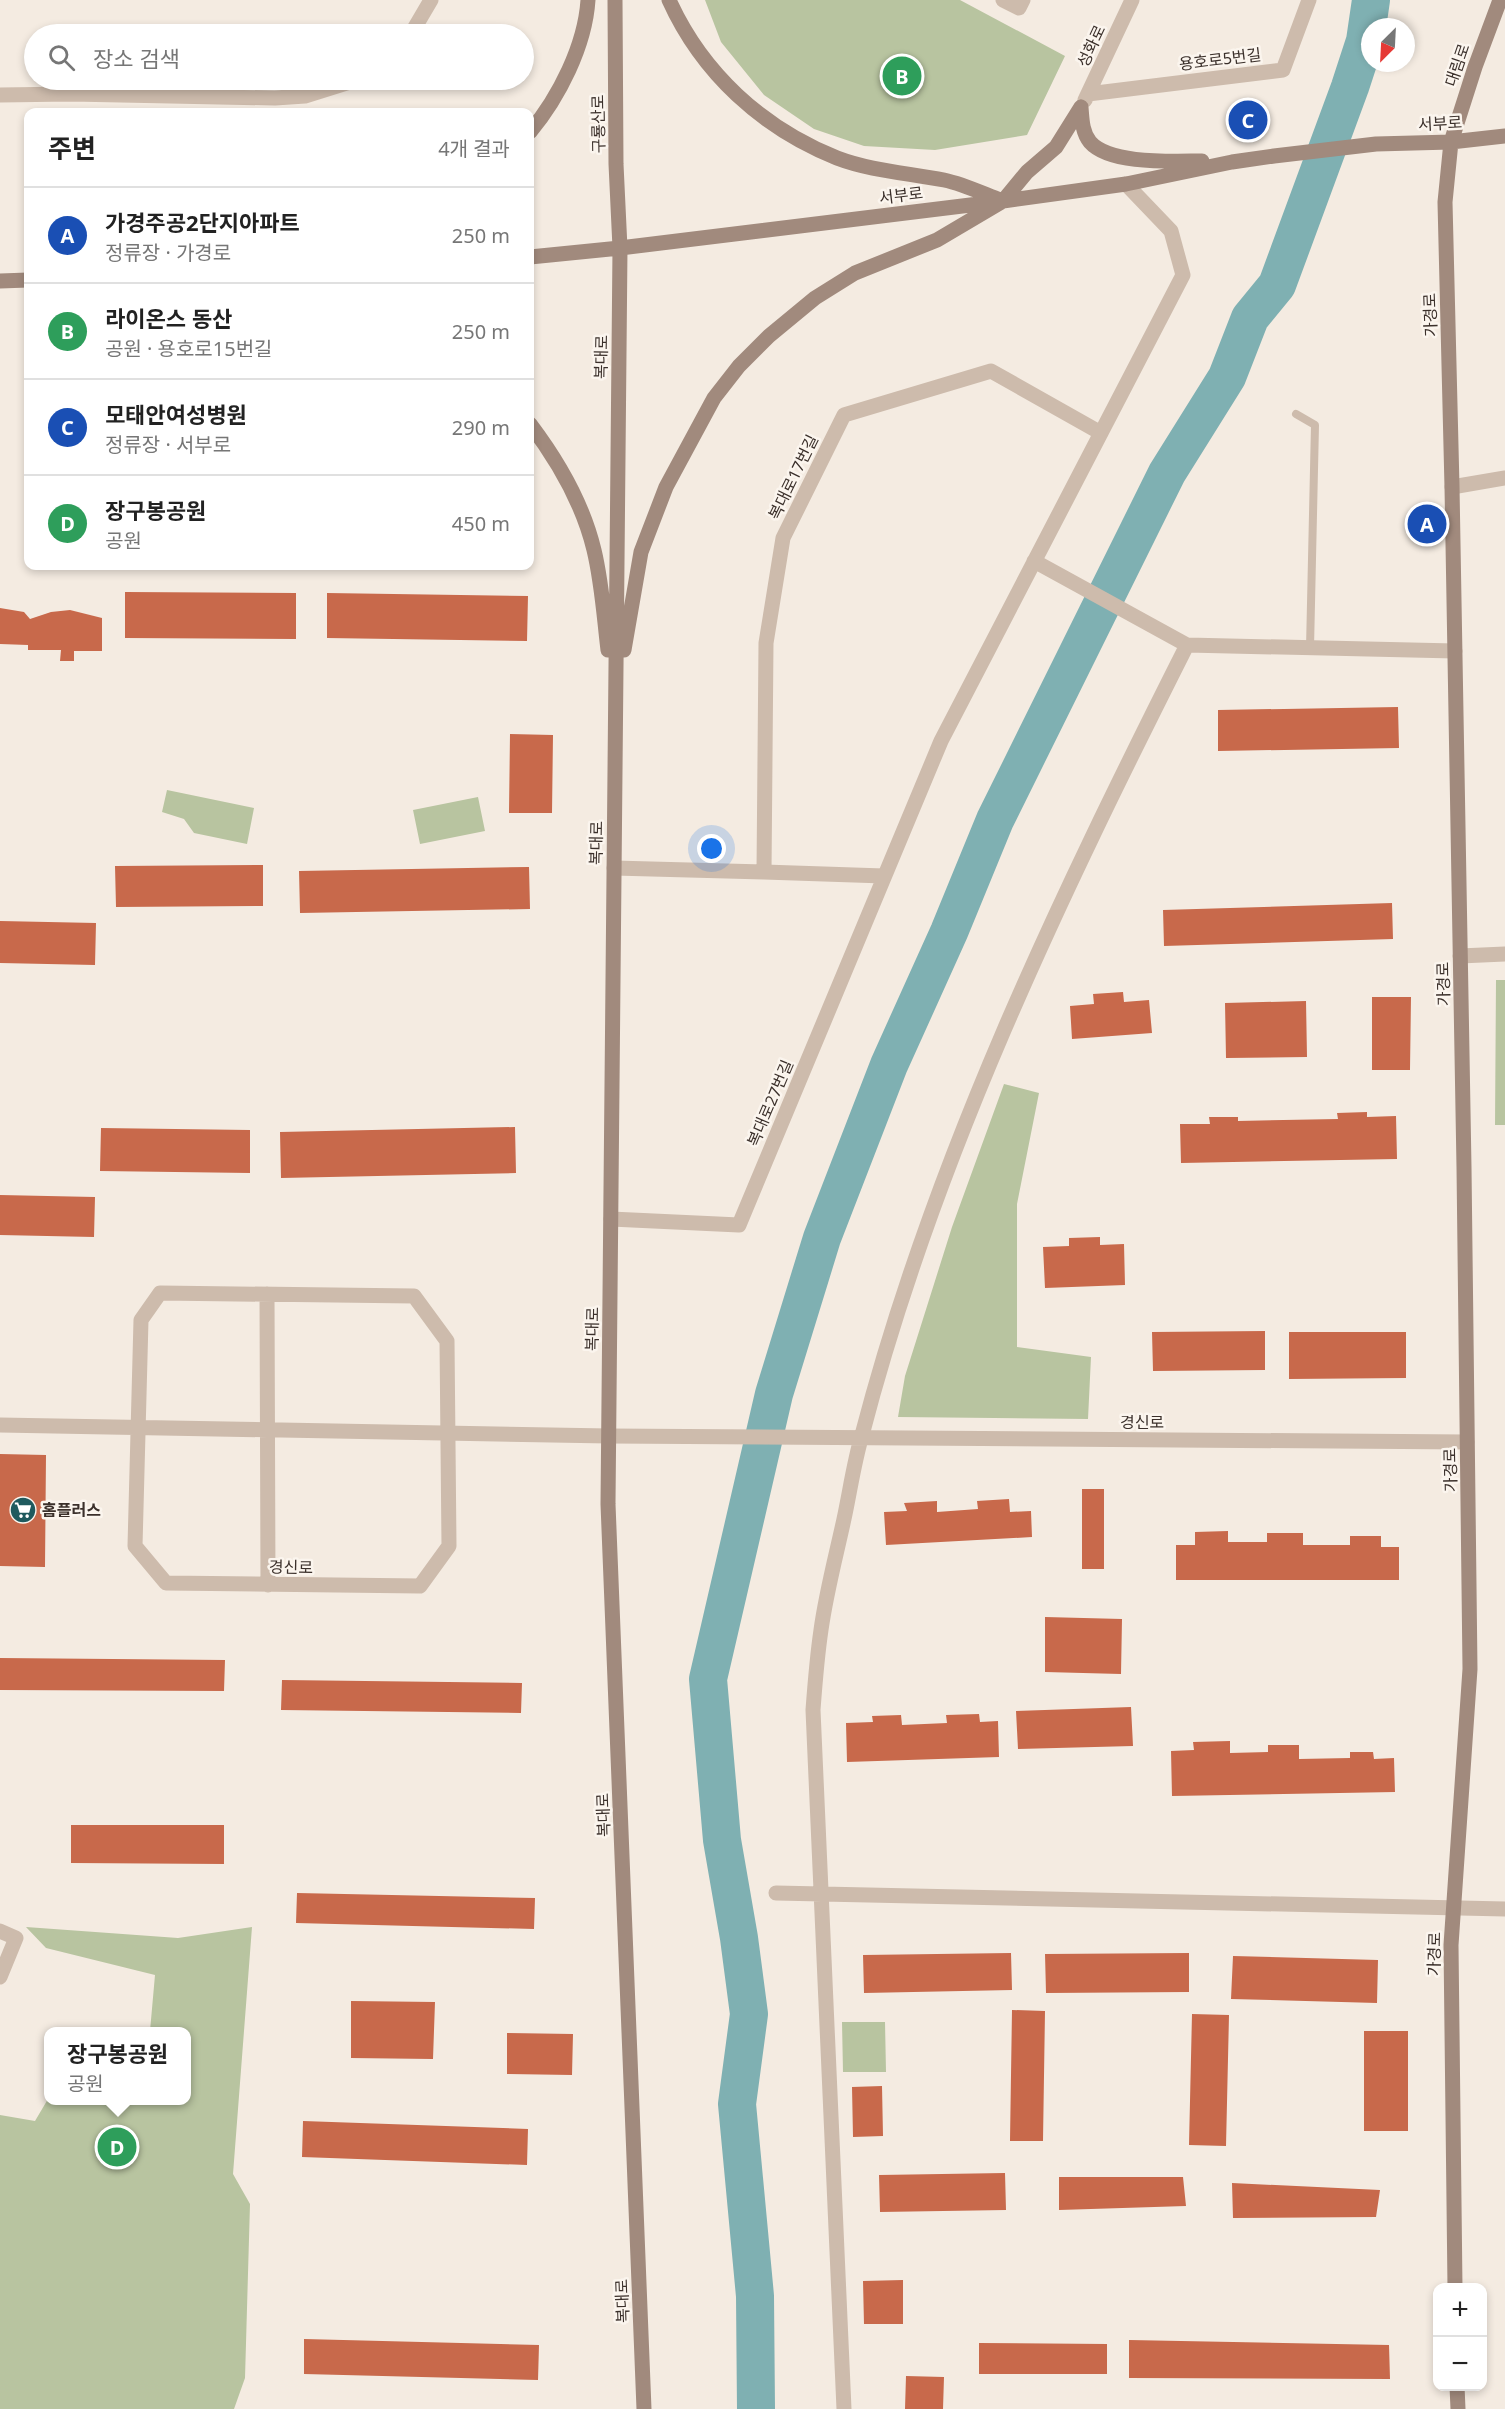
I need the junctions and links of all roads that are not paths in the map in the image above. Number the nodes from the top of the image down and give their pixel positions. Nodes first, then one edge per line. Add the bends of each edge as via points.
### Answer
1 (431, 0) edge
2 (588, 0) edge
3 (615, 0) edge
4 (669, 0) edge
5 (1003, 0) edge
6 (1023, 0) edge
7 (1132, 0) edge
8 (1309, 0) edge
9 (1500, 0) edge
10 (417, 24) edge
11 (324, 90) edge
12 (0, 95) edge
13 (1085, 100) junction
14 (534, 126) edge
15 (1505, 136) edge
16 (1451, 142) junction
17 (1232, 162) junction
18 (1126, 184) junction
19 (1003, 201) junction
20 (620, 248) junction
21 (534, 256) edge
22 (24, 280) edge
23 (0, 281) edge
24 (1296, 414) dead end
25 (534, 430) edge
26 (1101, 433) junction
27 (1505, 478) edge
28 (1452, 487) junction
29 (1034, 561) junction
30 (1187, 645) junction
31 (1310, 648) junction
32 (1455, 651) junction
33 (616, 713) junction
34 (614, 868) junction
35 (764, 872) junction
36 (884, 876) junction
37 (1505, 954) edge
38 (1460, 956) junction
39 (611, 1219) junction
40 (267, 1294) junction
41 (0, 1425) edge
42 (138, 1427) junction
43 (268, 1430) junction
44 (448, 1433) junction
45 (609, 1436) junction
46 (861, 1438) junction
47 (1467, 1442) junction
48 (268, 1585) junction
49 (776, 1893) dead end
50 (822, 1894) junction
51 (1454, 1908) junction
52 (1505, 1909) edge
53 (0, 1931) edge
54 (0, 1977) edge
55 (1455, 2283) edge
56 (1457, 2391) edge
57 (644, 2409) edge
58 (844, 2409) edge
59 (1458, 2409) edge

1 - 10 street
2 - 14 street via 579,46 560,86
3 - 20 street, 구룡산로
4 - 19 street via 698,53 727,87 796,138 838,158 947,181
5 - 6 street via 1020,8
7 - 13 street, 성화로
8 - 13 street, 용호로5번길 via 1283,70
9 - 16 street, 대림로
11 - 12 street via 275,98
13 - 17 street via 1083,129 1091,143 1111,154 1141,161
13 - 19 street via 1056,147 1027,172
15 - 16 street, 서부로
16 - 17 street, 서부로 via 1376,144
16 - 28 street, 가경로 via 1445,202
17 - 18 street, 서부로
18 - 19 street, 서부로
18 - 26 street via 1172,231 1183,275
19 - 20 street, 서부로
19 - 33 street via 937,240 855,273 815,298 746,358 720,390 666,487 641,552
20 - 21 street, 서부로
20 - 33 street, 복대로
22 - 23 street
24 - 31 lane via 1314,425
25 - 33 street via 581,509 594,550
26 - 29 street
26 - 35 street, 복대로17번길 via 991,371 844,415 783,538 766,643
27 - 28 street
28 - 32 street, 가경로
29 - 30 street
29 - 36 street via 941,741
30 - 31 street
30 - 46 street via 1111,796 972,1107 923,1234
31 - 32 street
32 - 38 street, 가경로
33 - 34 street, 복대로
34 - 35 street
34 - 39 street, 복대로
35 - 36 street
36 - 39 street, 복대로27번길 via 739,1225
37 - 38 street
38 - 47 street, 가경로
39 - 45 street, 복대로
40 - 42 street, 경신로 via 160,1293 141,1320
40 - 43 street
40 - 44 street, 경신로 via 414,1296 447,1341
41 - 42 street
42 - 43 street
42 - 48 street, 경신로 via 135,1546 166,1583
43 - 44 street
43 - 48 street
44 - 45 street
44 - 48 street, 경신로 via 449,1546 420,1586
45 - 46 street, 경신로
45 - 57 street, 복대로 via 608,1504
46 - 47 street, 경신로
46 - 50 street via 821,1629 813,1710
47 - 51 street, 가경로 via 1470,1669
49 - 50 street
50 - 51 street
50 - 58 street
51 - 52 street
51 - 55 street, 가경로 via 1451,1945
53 - 54 street via 16,1938
56 - 59 street

